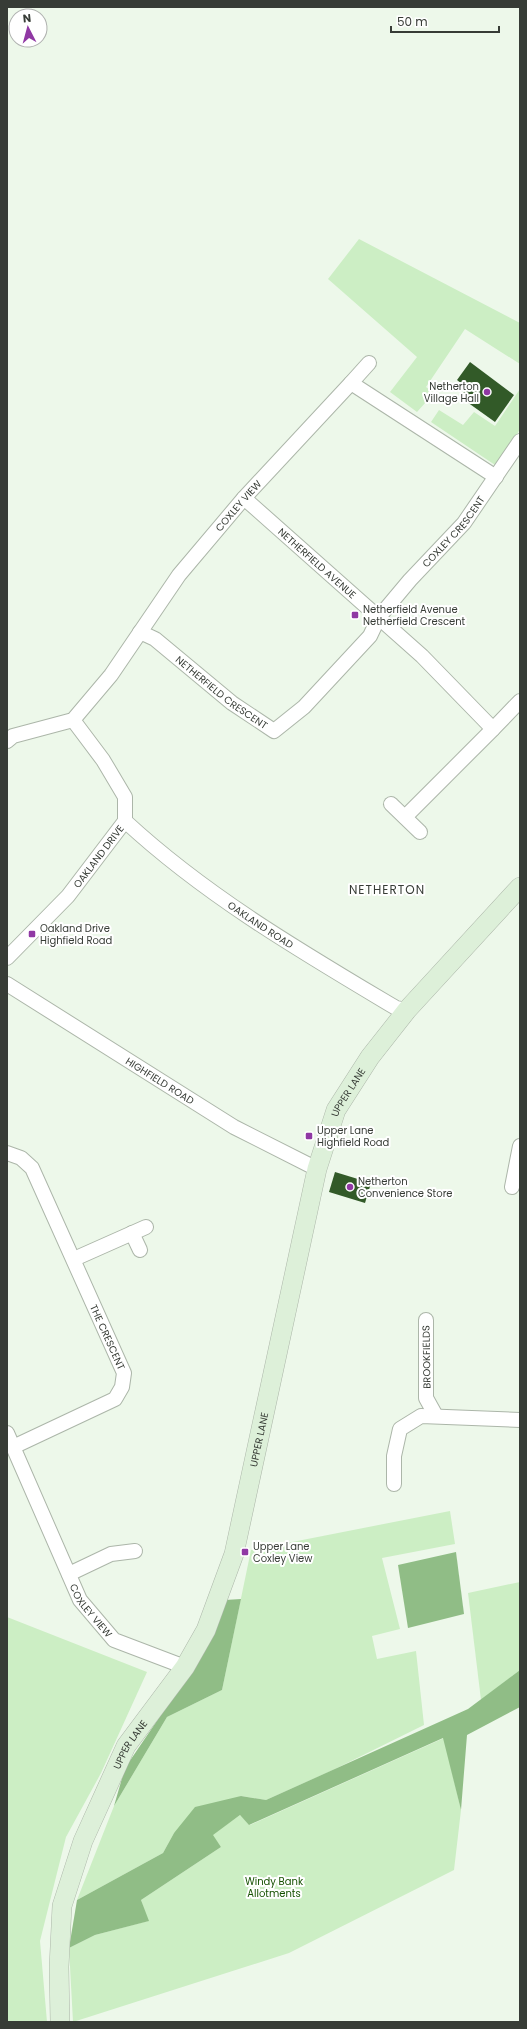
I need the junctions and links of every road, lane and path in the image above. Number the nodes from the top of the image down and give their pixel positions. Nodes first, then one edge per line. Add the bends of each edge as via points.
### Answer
1 (369, 363) dead end
2 (351, 383) junction
3 (520, 441) edge
4 (496, 478) junction
5 (244, 498) junction
6 (379, 617) junction
7 (140, 632) junction
8 (520, 701) edge
9 (73, 720) junction
10 (492, 729) junction
11 (7, 741) edge
12 (390, 804) dead end
13 (404, 817) junction
14 (126, 821) junction
15 (420, 832) dead end
16 (520, 887) edge
17 (7, 958) edge
18 (7, 984) edge
19 (407, 1010) junction
20 (520, 1146) edge
21 (7, 1153) edge
22 (317, 1169) junction
23 (512, 1187) dead end
24 (146, 1227) dead end
25 (132, 1233) junction
26 (140, 1250) dead end
27 (74, 1259) junction
28 (426, 1320) dead end
29 (436, 1416) junction
30 (520, 1420) edge
31 (7, 1433) edge
32 (13, 1447) junction
33 (394, 1484) dead end
34 (135, 1551) dead end
35 (69, 1574) junction
36 (185, 1667) junction
37 (60, 2022) edge

1 - 2 street, COXLEY VIEW
2 - 4 street
2 - 5 street, COXLEY VIEW
3 - 4 street, COXLEY CRESCENT
4 - 6 street, COXLEY CRESCENT via 464,523
5 - 6 street, NETHERFIELD AVENUE
5 - 7 street, COXLEY VIEW via 180,575
6 - 7 street, NETHERFIELD CRESCENT via 370,636 334,676 304,707 274,731 232,703 155,639
6 - 10 street, NETHERFIELD AVENUE via 422,656
7 - 9 street, COXLEY VIEW via 111,675
8 - 10 street
9 - 11 street via 13,736
9 - 14 street, OAKLAND DRIVE via 103,760 125,797
10 - 13 street
12 - 13 street
13 - 15 street
14 - 17 street, OAKLAND DRIVE via 68,896
14 - 19 street, OAKLAND ROAD via 153,847 193,878 286,943 396,1008
16 - 19 main road, UPPER LANE
18 - 22 street, HIGHFIELD ROAD via 234,1127
19 - 22 main road, UPPER LANE via 370,1057 336,1110
20 - 23 street
21 - 27 street, THE CRESCENT via 21,1158 32,1168
22 - 36 main road, UPPER LANE via 234,1554 206,1630
24 - 25 street
25 - 26 street
25 - 27 street
27 - 32 street, THE CRESCENT via 124,1373 122,1386 116,1399
28 - 29 street, BROOKFIELDS via 426,1398
29 - 30 street
29 - 33 street via 415,1418 400,1429 394,1456
31 - 32 street, COXLEY VIEW
32 - 35 street, COXLEY VIEW
34 - 35 street, COXLEY VIEW via 110,1554
35 - 36 street, COXLEY VIEW via 80,1600 114,1640
36 - 37 main road, UPPER LANE via 126,1746 83,1840 62,1906

